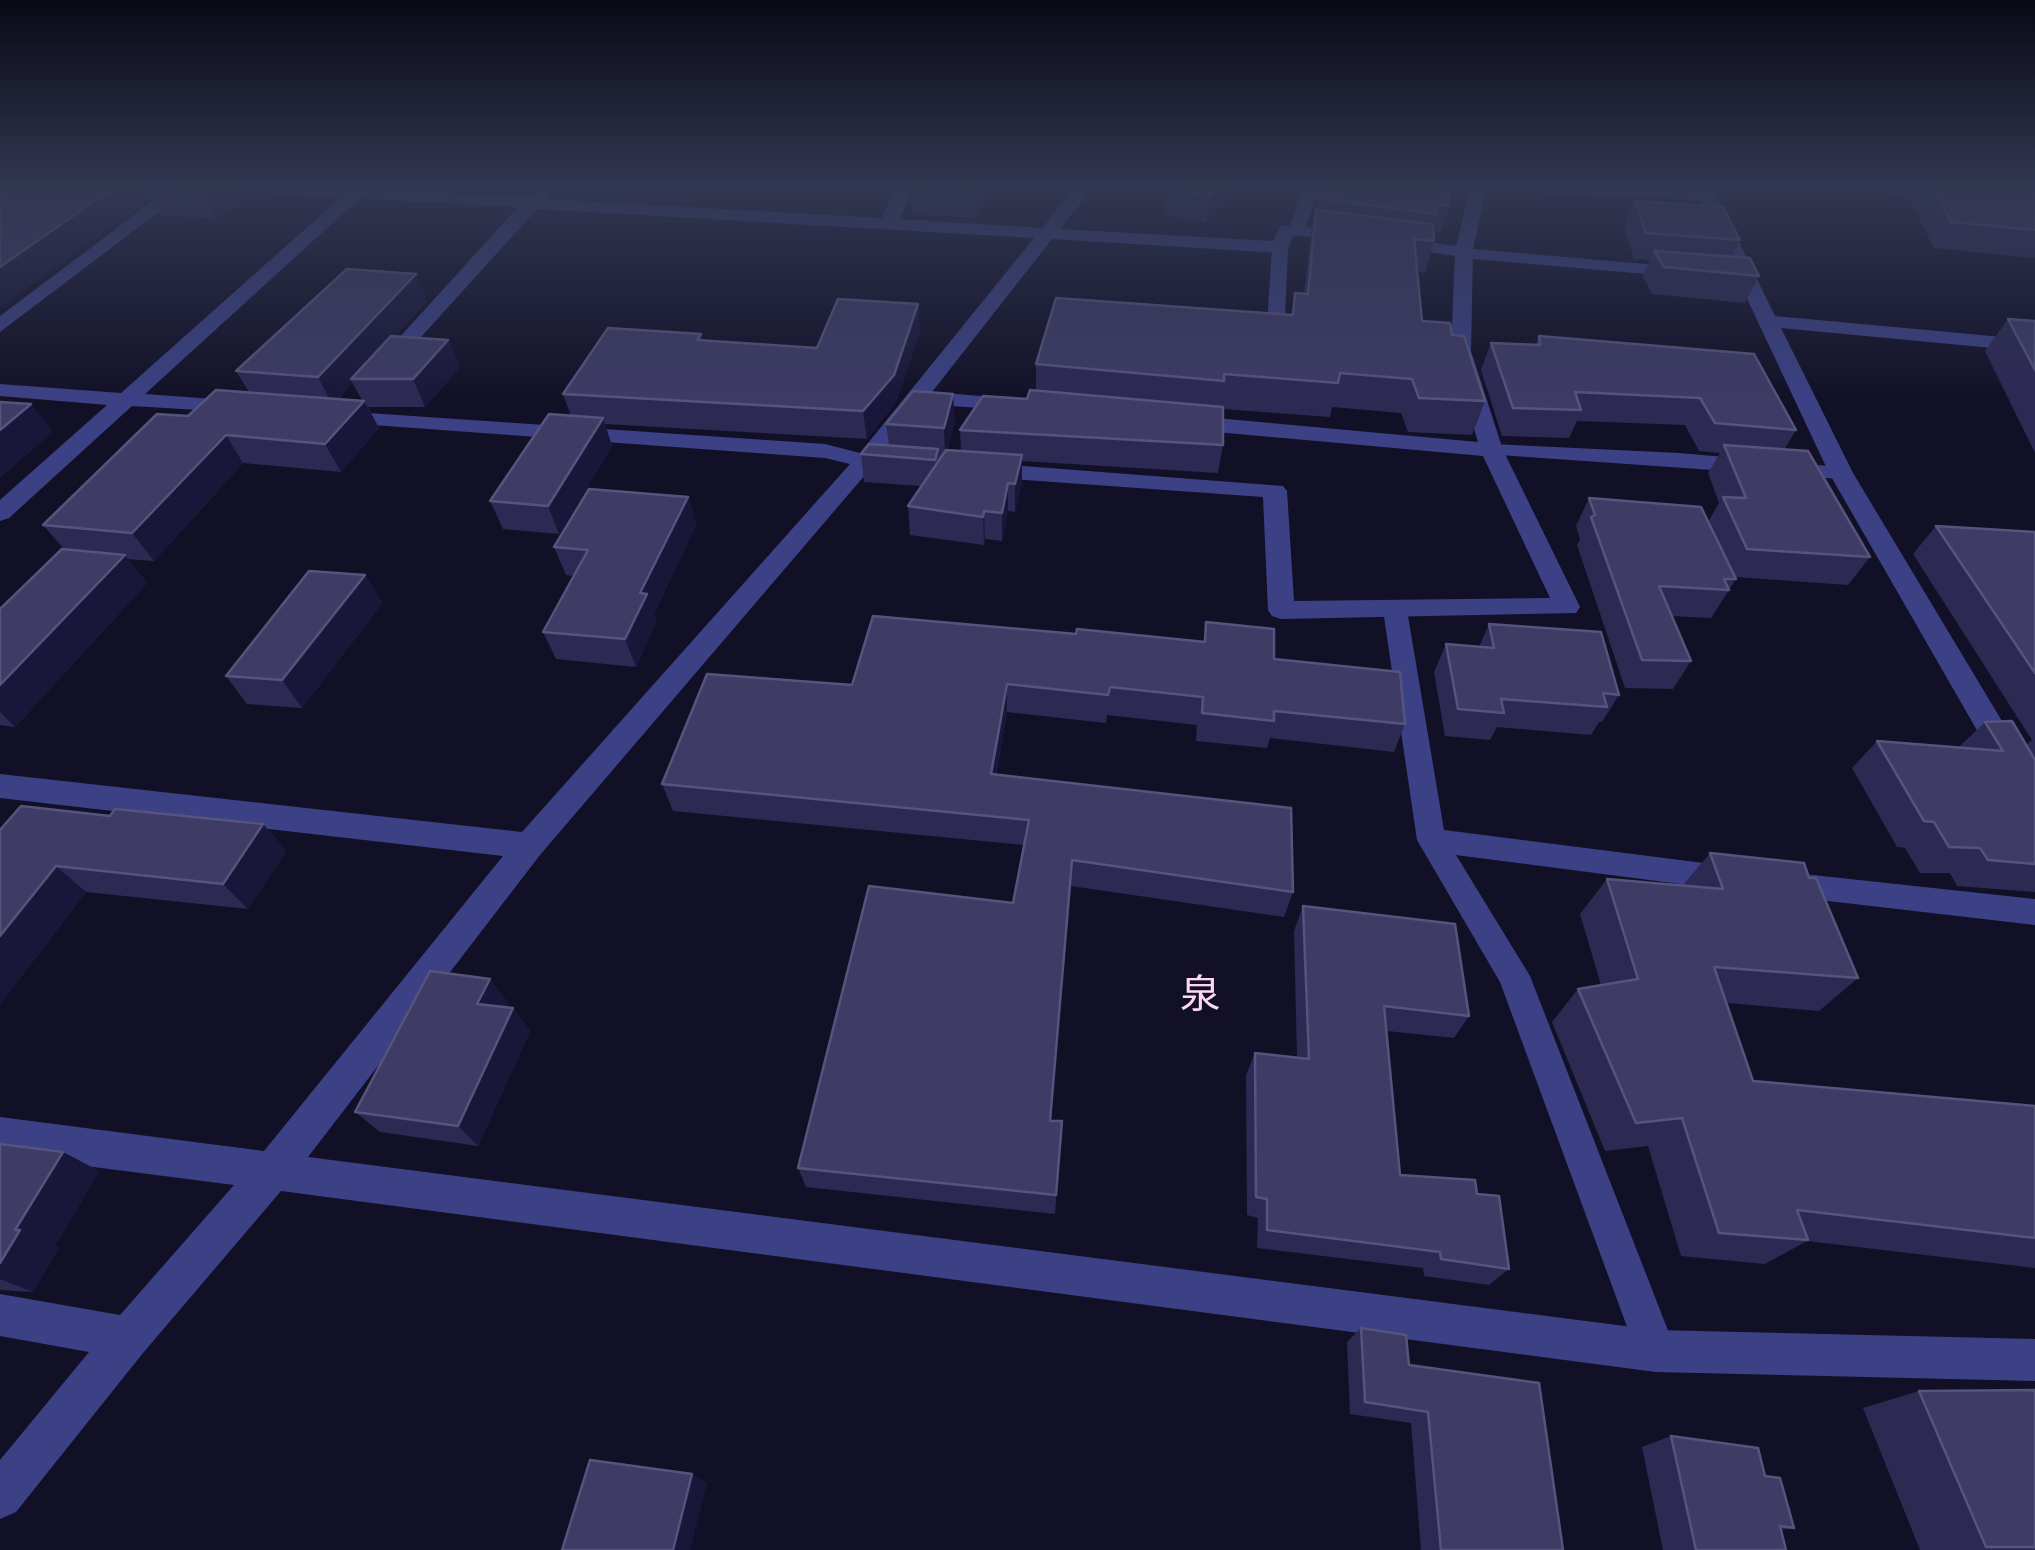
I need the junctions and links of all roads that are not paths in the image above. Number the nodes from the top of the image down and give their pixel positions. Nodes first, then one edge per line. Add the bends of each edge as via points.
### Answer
1 (89, 258) edge
2 (282, 258) edge
3 (482, 258) edge
4 (1026, 258) edge
5 (1279, 258) edge
6 (1464, 258) edge
7 (1548, 258) edge
8 (1723, 258) edge
9 (1727, 276) junction
10 (1769, 321) junction
11 (0, 326) edge
12 (1275, 340) edge
13 (2035, 346) edge
14 (0, 390) edge
15 (916, 397) junction
16 (123, 399) junction
17 (353, 401) junction
18 (1034, 408) edge
19 (261, 410) edge
20 (300, 412) edge
21 (1153, 419) edge
22 (1492, 450) junction
23 (864, 462) junction
24 (923, 466) edge
25 (962, 468) edge
26 (1841, 473) junction
27 (0, 513) edge
28 (1394, 610) junction
29 (0, 786) edge
30 (2035, 803) edge
31 (1431, 840) junction
32 (530, 846) junction
33 (2035, 912) edge
34 (0, 1136) edge
35 (271, 1173) junction
36 (0, 1315) edge
37 (128, 1338) junction
38 (1656, 1350) junction
39 (2035, 1360) edge
40 (0, 1496) edge

1 - 11 street
2 - 16 street
3 - 17 street
4 - 15 street
5 - 12 lane
6 - 22 street via 1461,350
7 - 9 lane
8 - 9 street
9 - 10 street
10 - 13 street
10 - 26 street
14 - 16 street
15 - 18 street
15 - 23 street
16 - 19 street
16 - 27 street
17 - 20 street
17 - 23 street via 825,452
21 - 22 street
22 - 26 lane
22 - 28 street via 1568,608
23 - 24 street
23 - 32 street
25 - 28 street via 1275,490 1281,610
26 - 30 street
28 - 31 lane
29 - 32 street
31 - 33 lane
31 - 38 lane via 1514,976
32 - 35 street
34 - 35 street
35 - 37 street
35 - 38 street
36 - 37 street
37 - 40 street
38 - 39 street

